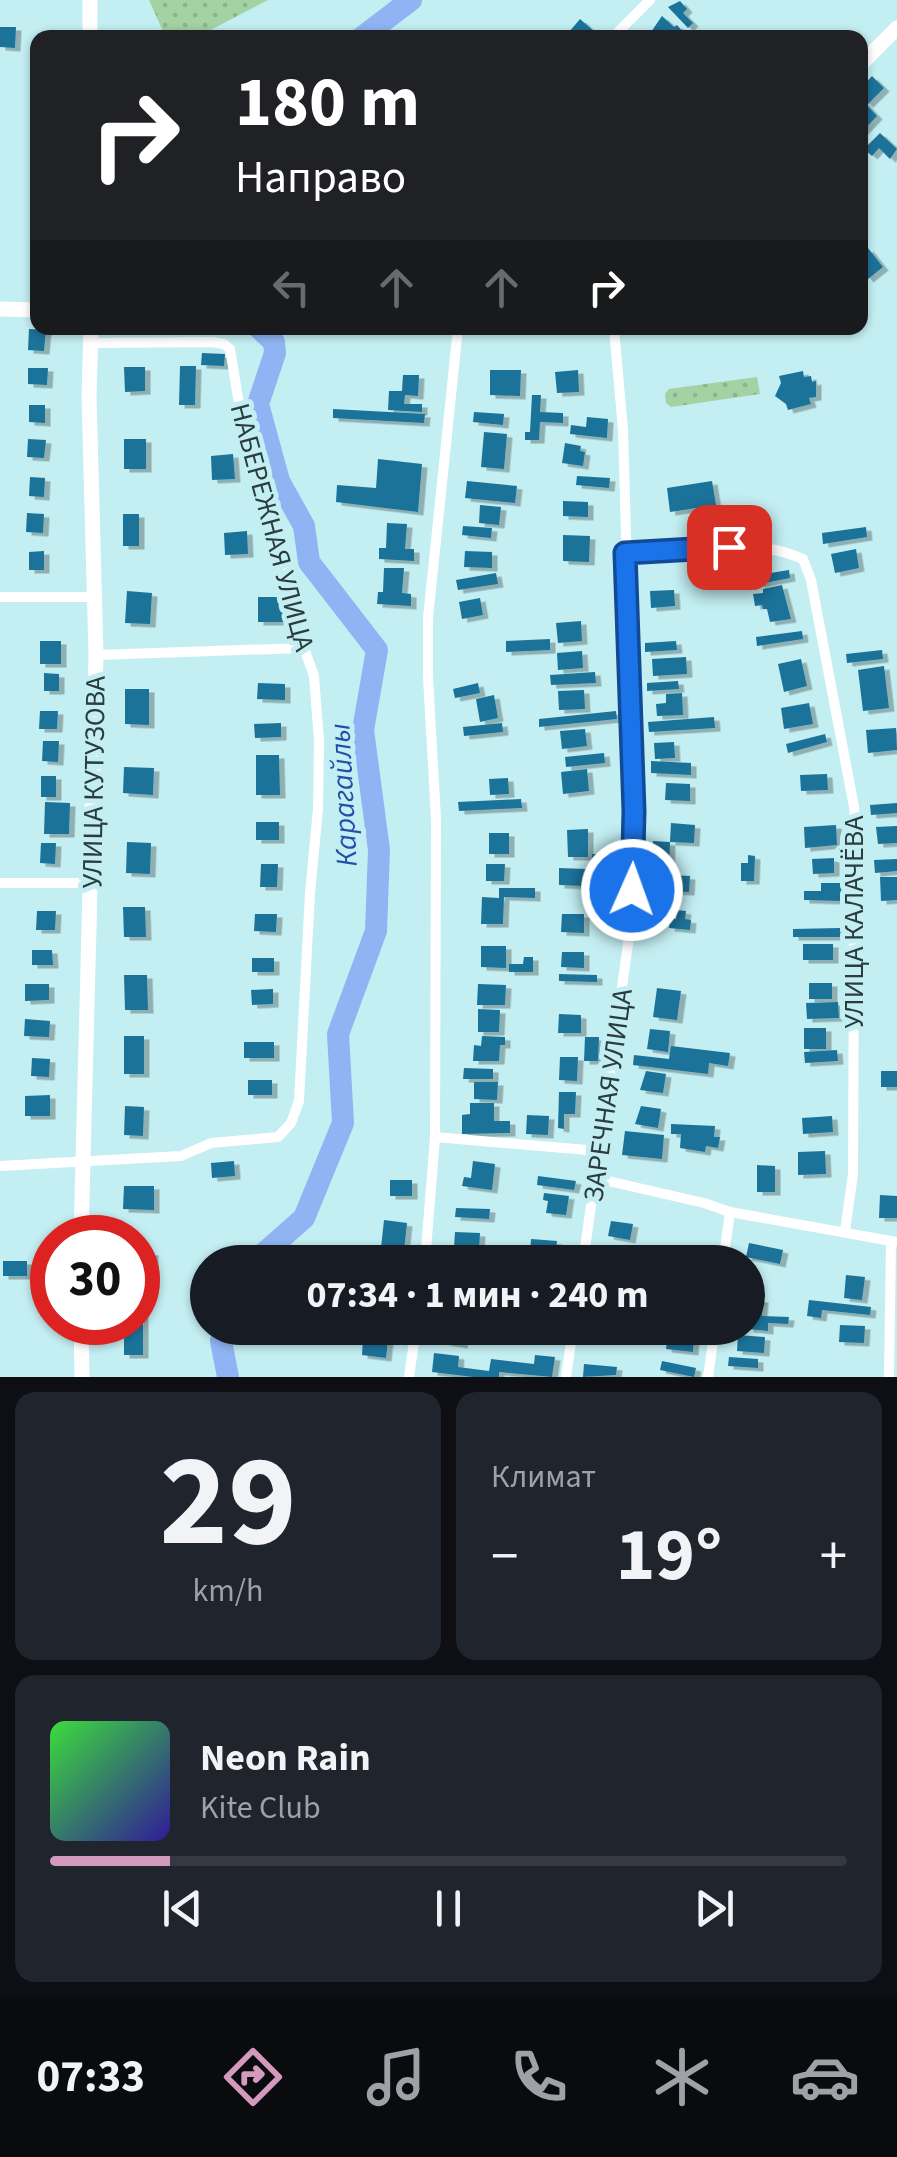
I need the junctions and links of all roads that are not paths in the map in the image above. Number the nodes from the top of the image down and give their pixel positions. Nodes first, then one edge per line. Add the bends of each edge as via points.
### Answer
1 (90, 0) edge
2 (650, 0) edge
3 (897, 28) edge
4 (90, 30) edge
5 (620, 30) edge
6 (868, 57) edge
7 (0, 309) edge
8 (30, 310) edge
9 (92, 335) edge
10 (457, 335) edge
11 (615, 335) edge
12 (625, 553) junction
13 (0, 597) edge
14 (92, 597) junction
15 (304, 648) junction
16 (96, 655) junction
17 (0, 882) edge
18 (90, 883) junction
19 (436, 1137) junction
20 (599, 1151) junction
21 (81, 1164) junction
22 (0, 1166) edge
23 (595, 1178) junction
24 (730, 1212) junction
25 (81, 1215) edge
26 (846, 1230) junction
27 (894, 1242) edge
28 (426, 1245) edge
29 (585, 1245) edge
30 (725, 1245) edge
31 (81, 1345) edge
32 (414, 1345) edge
33 (571, 1345) edge
34 (712, 1345) edge
35 (82, 1377) edge
36 (410, 1377) edge
37 (566, 1377) edge
38 (708, 1377) edge
39 (889, 1377) edge

1 - 4 main road
2 - 5 street
3 - 6 main road
7 - 8 main road
9 - 14 main road, УЛИЦА КУТУЗОВА
9 - 15 street, НАБЕРЕЖНАЯ УЛИЦА via 212,342 230,349 267,507 295,588
10 - 19 street via 428,618
11 - 12 street, ЗАРЕЧНАЯ УЛИЦА
12 - 20 street, ЗАРЕЧНАЯ УЛИЦА via 634,811 630,930
12 - 26 street, УЛИЦА КАЛАЧЁВА via 779,548 802,559 811,580 858,858 853,1174
13 - 14 street
14 - 16 main road, УЛИЦА КУТУЗОВА
15 - 16 street
15 - 21 street, НАБЕРЕЖНАЯ УЛИЦА via 314,676 318,809 300,1101 291,1123 278,1137 211,1143 181,1156
16 - 18 main road, УЛИЦА КУТУЗОВА
17 - 18 street
18 - 21 main road, УЛИЦА КУТУЗОВА
19 - 20 street
19 - 28 street
20 - 23 street, ЗАРЕЧНАЯ УЛИЦА
21 - 22 street
21 - 25 main road, УЛИЦА КУТУЗОВА
23 - 24 street
23 - 29 street, ЗАРЕЧНАЯ УЛИЦА
24 - 26 street
24 - 30 street
26 - 27 street
27 - 39 street
31 - 35 main road
32 - 36 street
33 - 37 street
34 - 38 street

